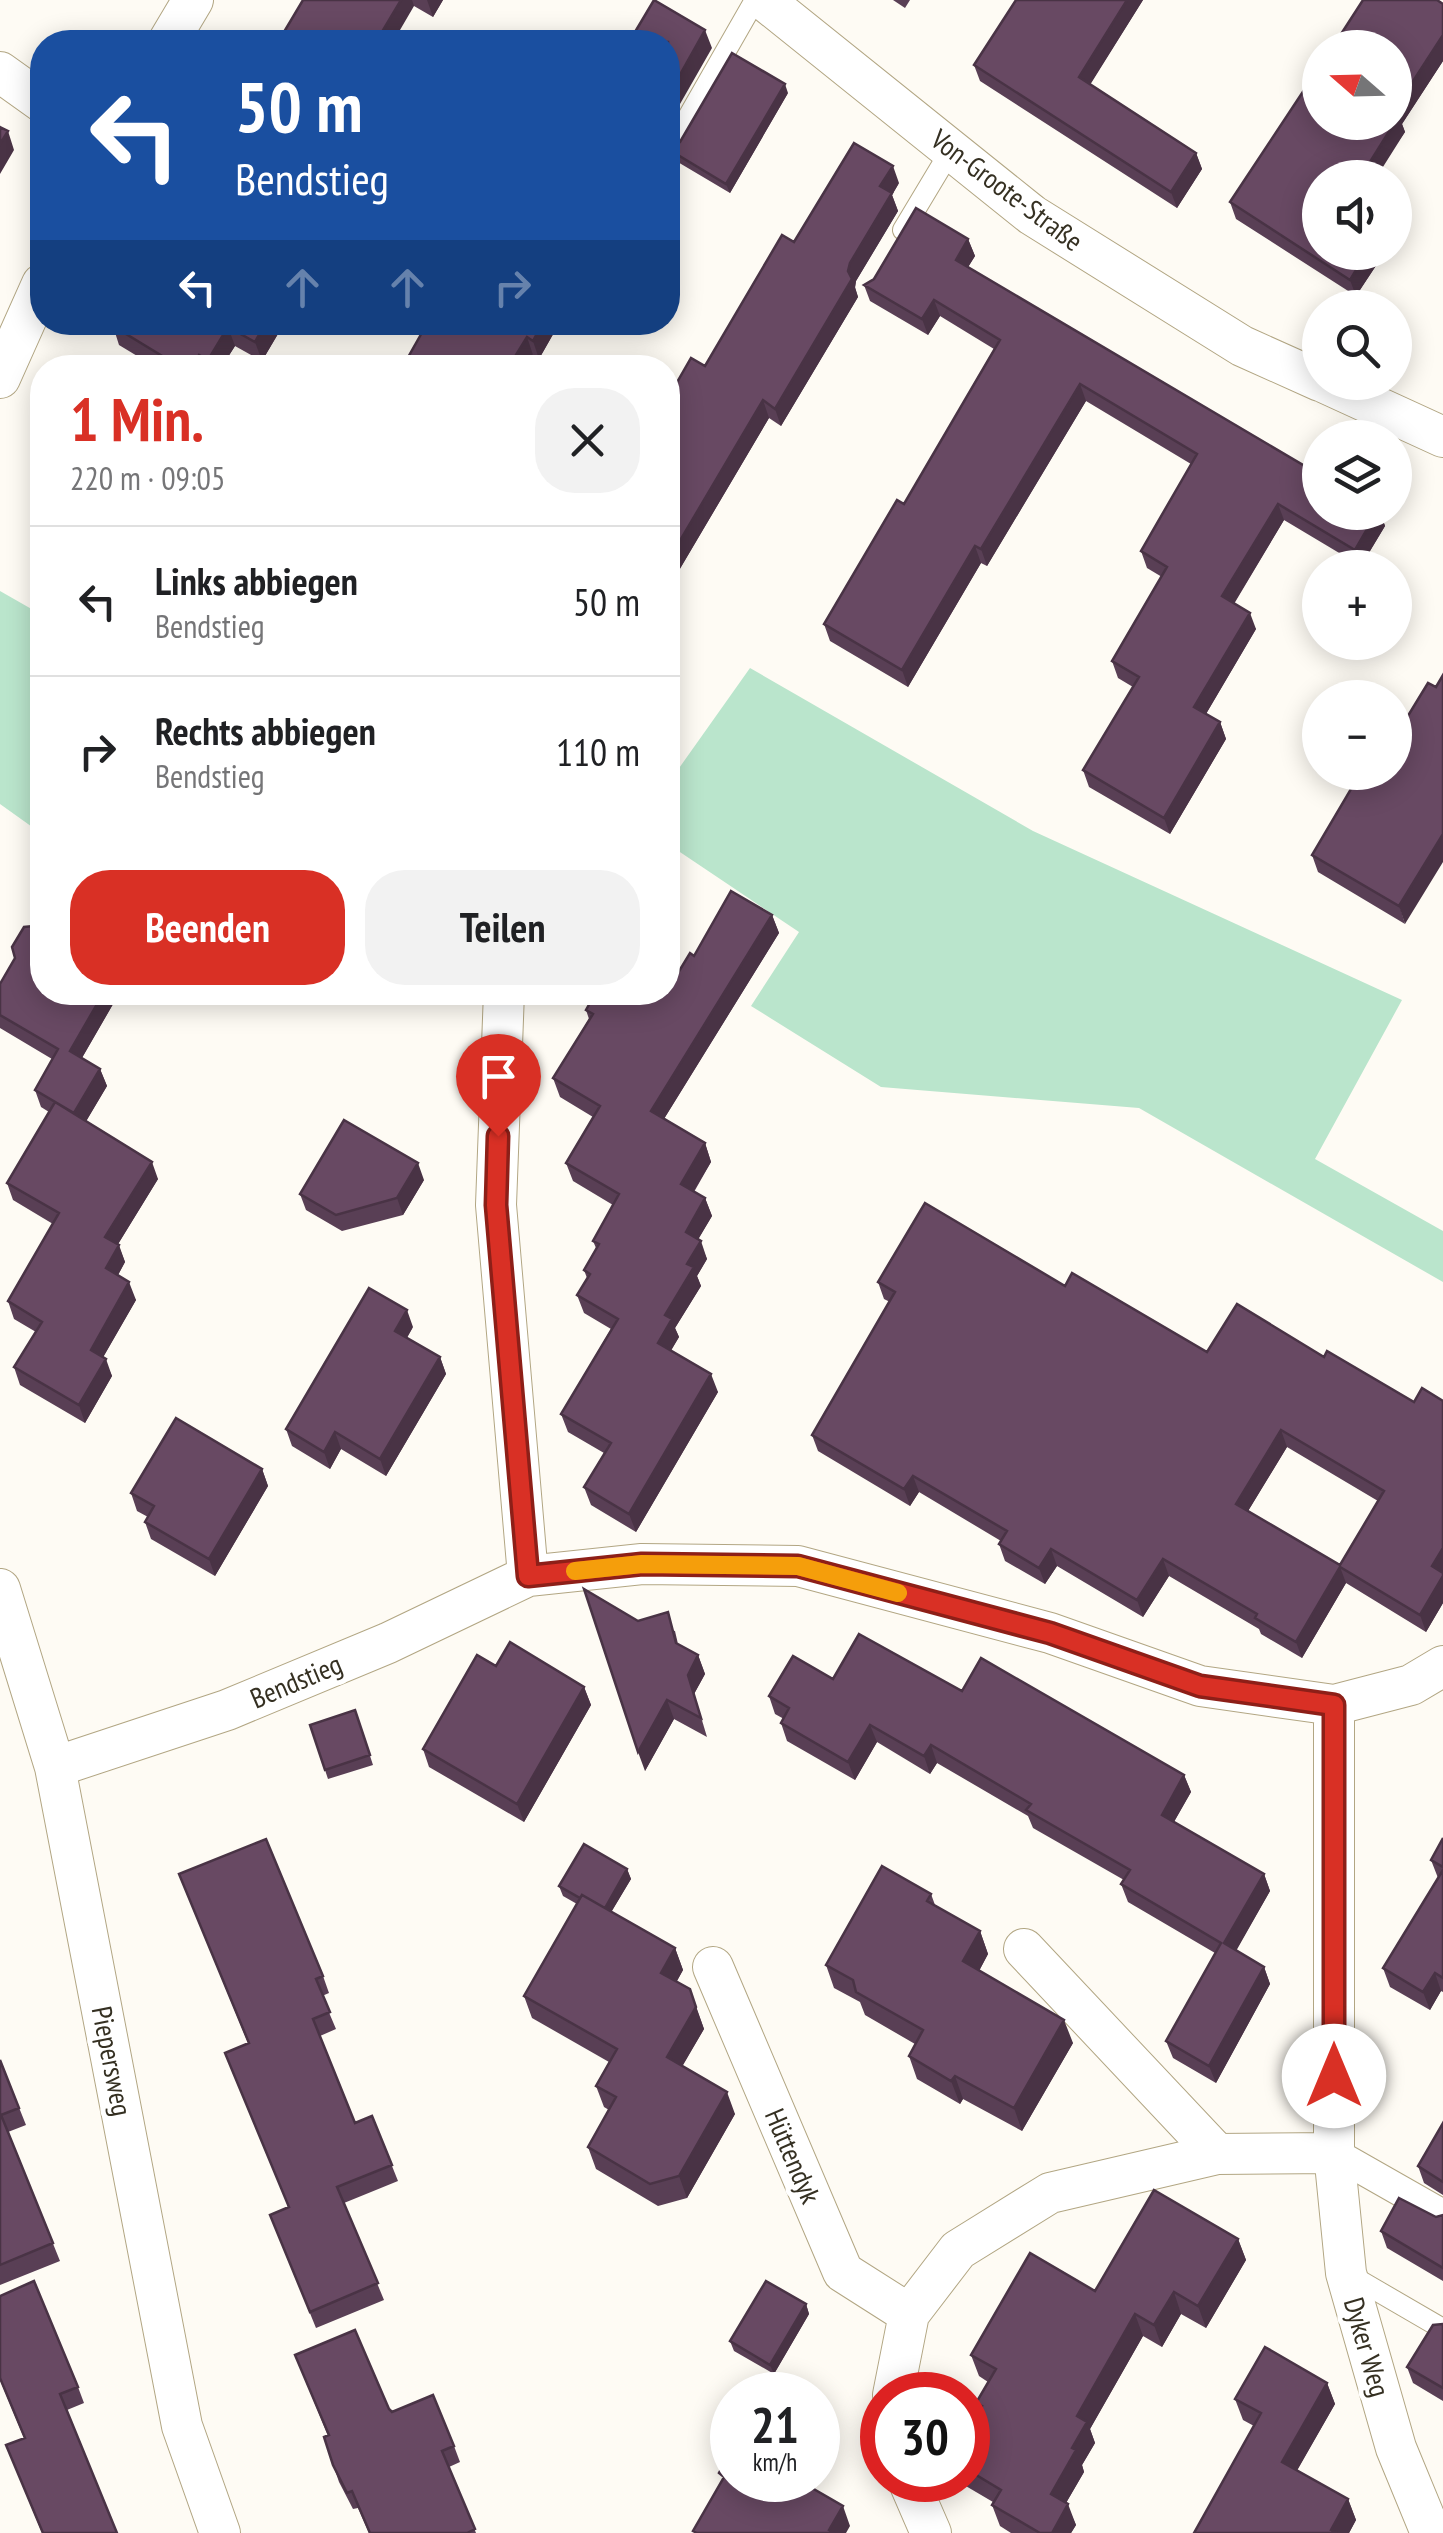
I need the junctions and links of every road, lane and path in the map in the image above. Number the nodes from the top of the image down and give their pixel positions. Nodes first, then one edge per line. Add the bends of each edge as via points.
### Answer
1 (194, 0) edge
2 (754, 0) edge
3 (764, 0) edge
4 (175, 30) edge
5 (0, 72) edge
6 (30, 93) edge
7 (680, 131) edge
8 (951, 150) junction
9 (896, 242) edge
10 (30, 311) edge
11 (1302, 373) edge
12 (0, 378) edge
13 (1361, 400) edge
14 (1443, 437) edge
15 (504, 1005) edge
16 (528, 1576) junction
17 (0, 1590) edge
18 (1443, 1666) edge
19 (1334, 1705) junction
20 (55, 1766) junction
21 (1024, 1949) dead end
22 (712, 1967) dead end
23 (1334, 2153) junction
24 (1216, 2154) junction
25 (1443, 2215) edge
26 (1346, 2273) junction
27 (909, 2314) junction
28 (1443, 2329) edge
29 (898, 2372) edge
30 (918, 2502) edge
31 (220, 2533) edge
32 (931, 2533) edge
33 (1430, 2533) edge

1 - 4 street
2 - 7 lane
3 - 8 street, Von-Groote-Straße
5 - 6 street
8 - 9 lane
8 - 11 street, Von-Groote-Straße via 1032,215 1242,346
10 - 12 street
13 - 14 street, Von-Groote-Straße
15 - 16 street via 496,1205
16 - 19 street, Bendstieg via 642,1564 798,1566 1050,1633 1200,1686
16 - 20 street, Bendstieg via 227,1710
17 - 20 street, Piepersweg
18 - 19 street, Bendstieg via 1411,1685
19 - 23 street, Dyker Weg
20 - 31 street, Piepersweg via 182,2426
21 - 24 street
22 - 27 street, Hüttendyk via 843,2272
23 - 24 street
23 - 25 street
23 - 26 street, Dyker Weg
24 - 27 street via 1050,2193 958,2250
26 - 28 lane
26 - 33 street, Dyker Weg via 1396,2448
27 - 29 street
30 - 32 street

